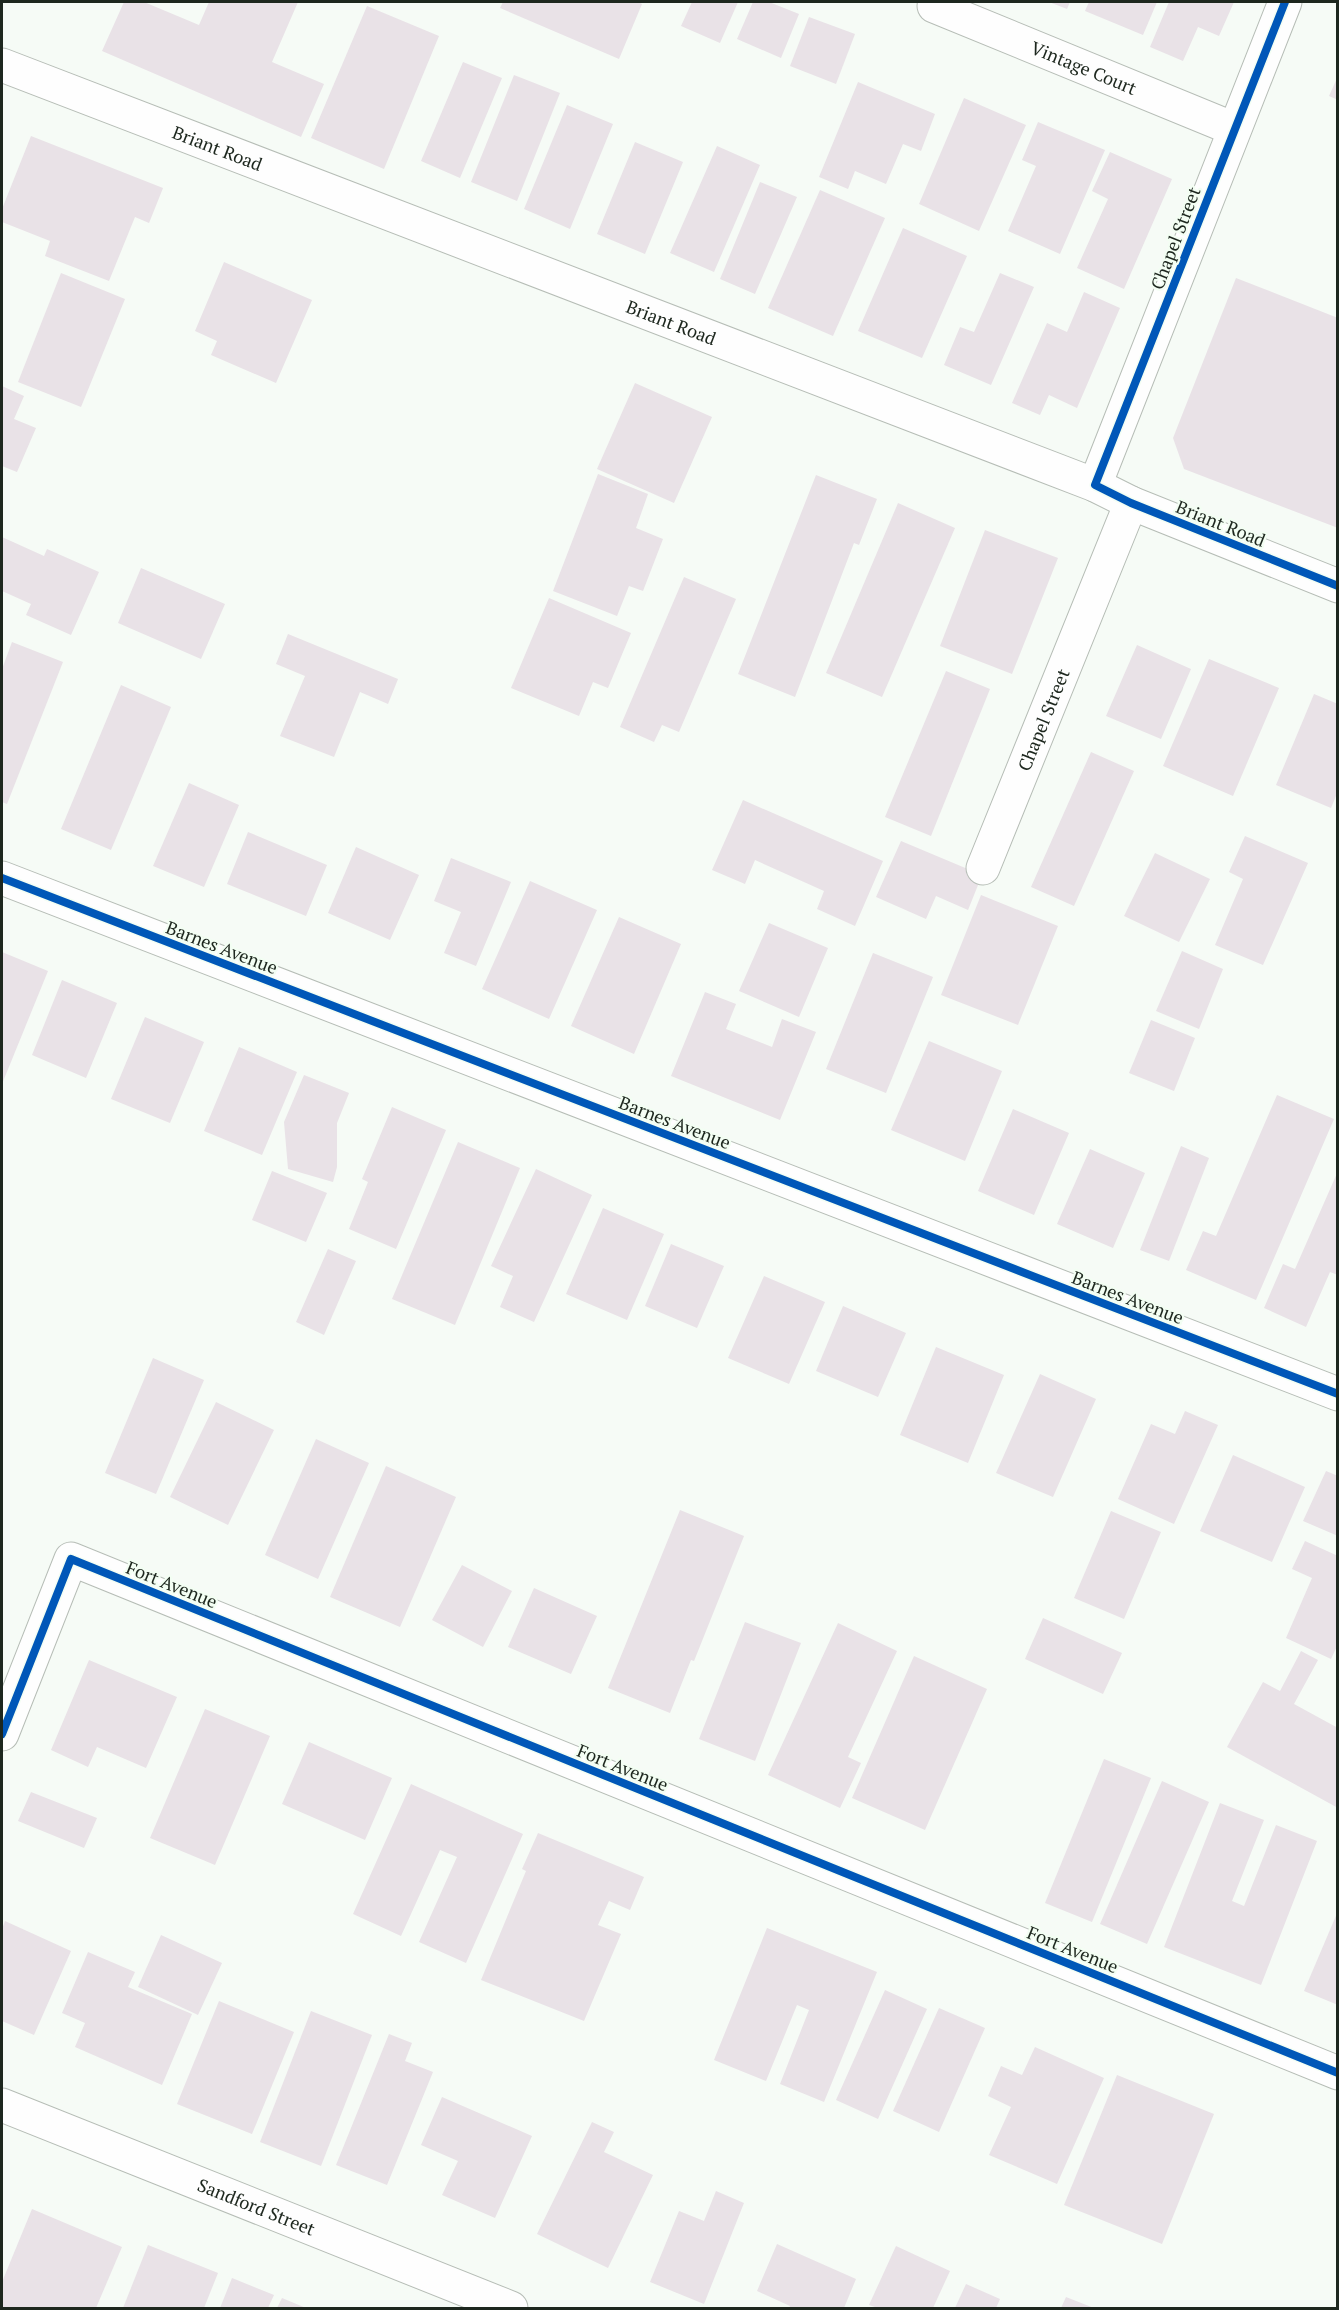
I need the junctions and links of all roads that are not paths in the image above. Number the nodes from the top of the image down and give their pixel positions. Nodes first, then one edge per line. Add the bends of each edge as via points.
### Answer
1 (1285, 2) edge
2 (934, 6) dead end
3 (2, 65) edge
4 (1234, 129) junction
5 (1095, 485) junction
6 (1131, 503) junction
7 (1338, 586) edge
8 (983, 868) dead end
9 (2, 878) edge
10 (1338, 1394) edge
11 (2, 1734) edge
12 (1338, 2073) edge
13 (2, 2105) edge
14 (494, 2305) edge

1 - 4 street, Chapel Street
2 - 4 street, Vintage Court
3 - 5 street, Briant Road
4 - 5 street, Chapel Street
5 - 6 street, Briant Road
6 - 7 street, Briant Road
6 - 8 street, Chapel Street
9 - 10 street, Barnes Avenue
11 - 12 street, Fort Avenue via 71,1559
13 - 14 street, Sandford Street

